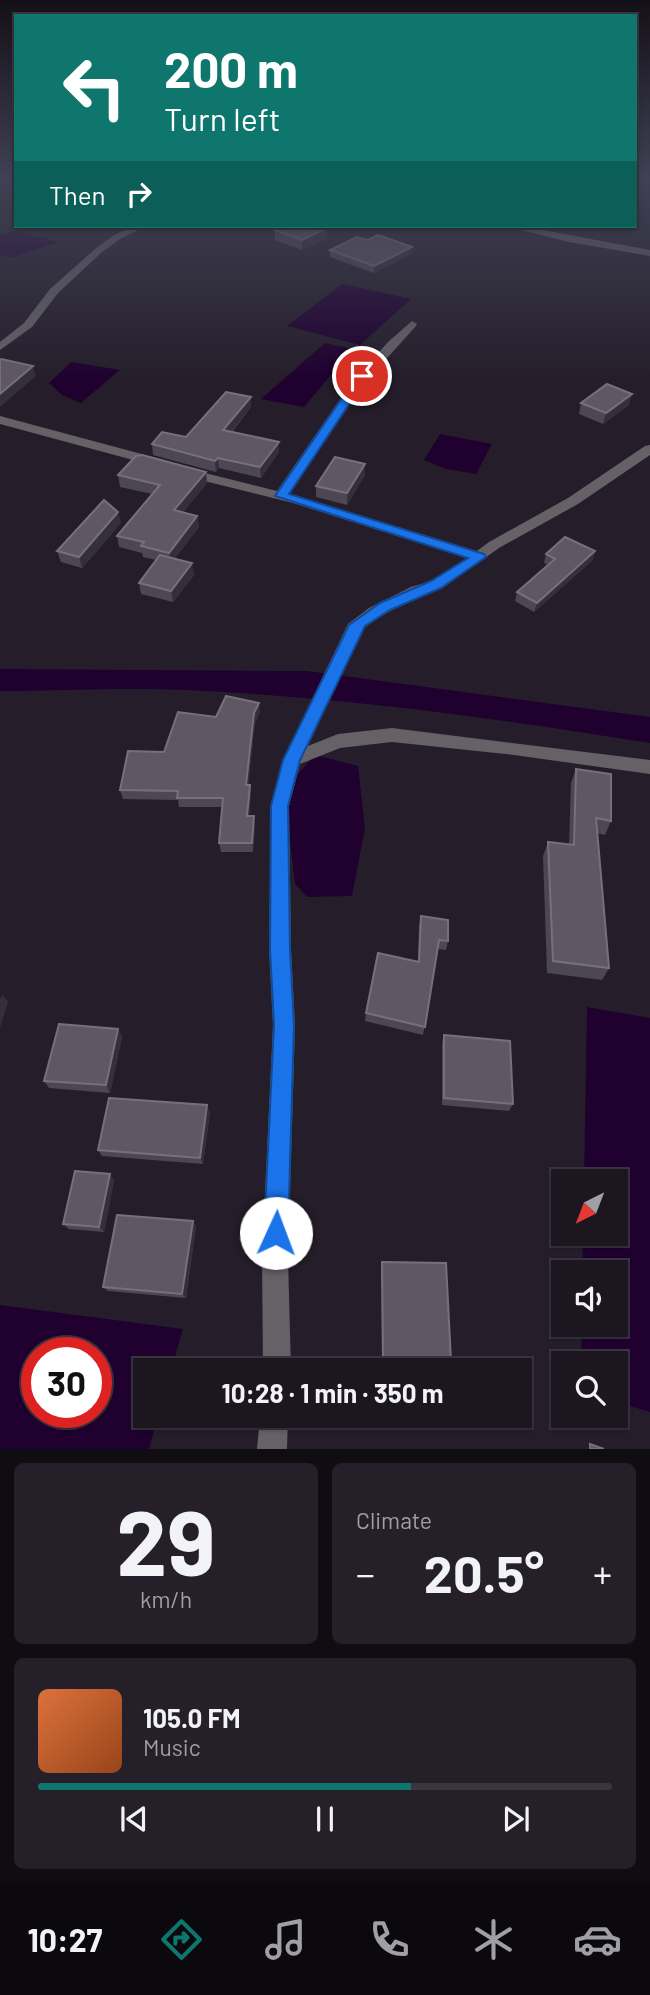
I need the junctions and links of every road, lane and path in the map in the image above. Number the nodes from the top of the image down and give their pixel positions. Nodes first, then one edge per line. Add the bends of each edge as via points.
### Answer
1 (107, 245) edge
2 (602, 245) edge
3 (650, 253) edge
4 (412, 324) dead end
5 (0, 347) edge
6 (0, 420) edge
7 (650, 449) edge
8 (281, 496) junction
9 (479, 557) junction
10 (292, 760) junction
11 (650, 767) edge
12 (277, 1358) edge
13 (273, 1428) edge
14 (272, 1449) edge

1 - 5 street via 54,291 29,325
2 - 3 street
4 - 8 street via 348,393
6 - 8 street
7 - 9 street
8 - 9 street
9 - 10 street via 354,628
10 - 11 street via 338,741 392,735
10 - 12 street via 280,806 284,1025 275,1258
13 - 14 street

